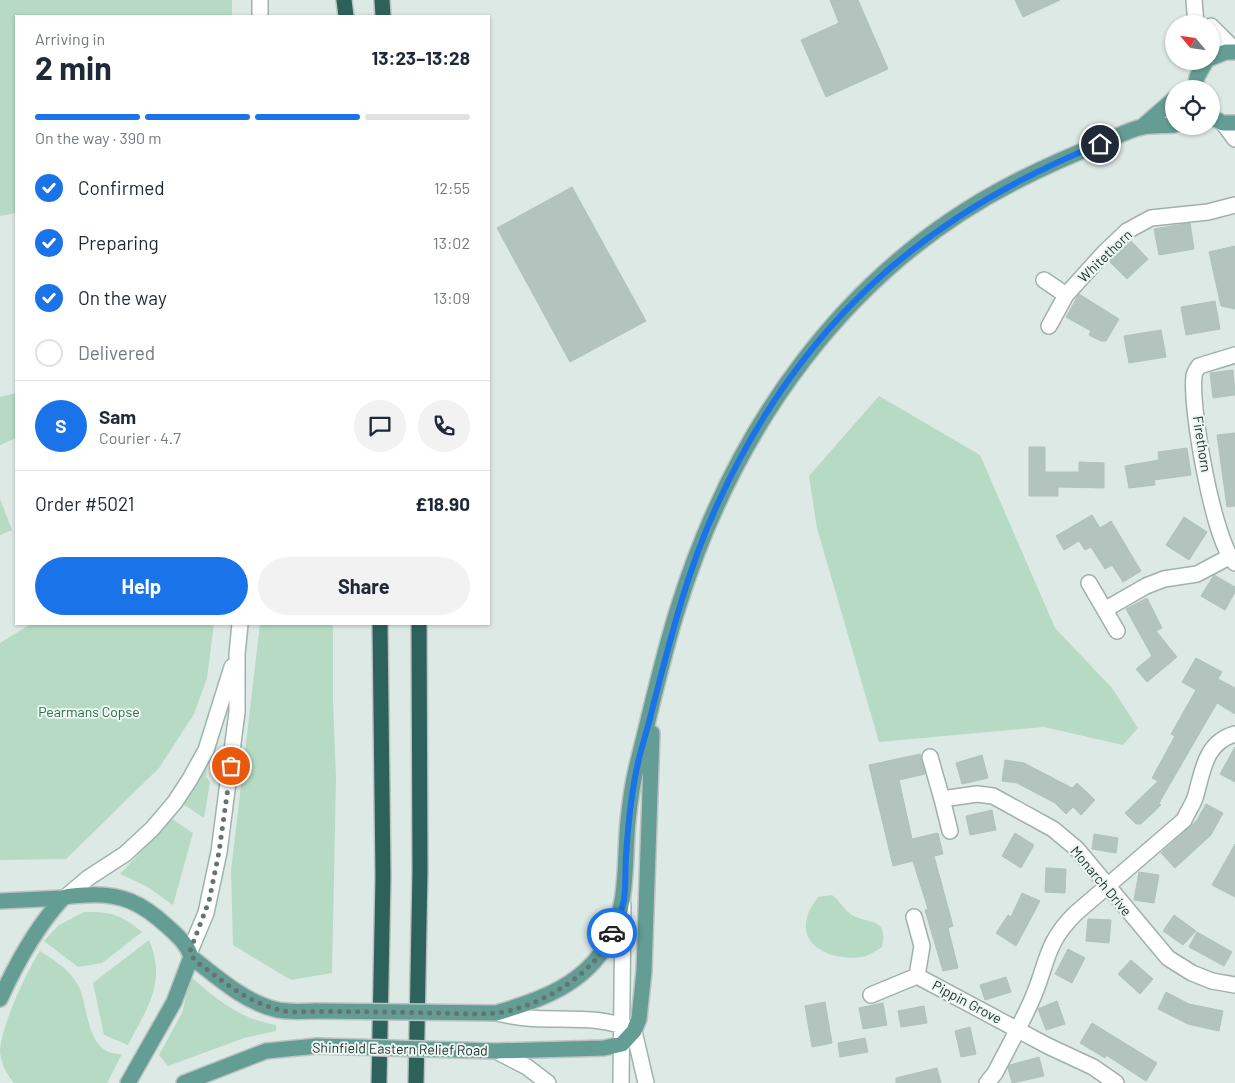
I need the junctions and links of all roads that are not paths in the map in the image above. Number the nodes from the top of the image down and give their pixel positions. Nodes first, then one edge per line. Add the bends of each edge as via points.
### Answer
1 (260, 0) edge
2 (344, 0) edge
3 (382, 0) edge
4 (260, 15) edge
5 (346, 15) edge
6 (384, 15) edge
7 (1220, 35) edge
8 (1235, 51) edge
9 (1220, 54) edge
10 (1165, 107) edge
11 (1220, 121) edge
12 (1165, 126) edge
13 (1142, 127) junction
14 (1235, 138) edge
15 (1235, 205) edge
16 (1044, 280) dead end
17 (1066, 296) junction
18 (1049, 326) dead end
19 (1235, 355) edge
20 (1232, 560) edge
21 (1089, 583) dead end
22 (1106, 609) junction
23 (240, 625) edge
24 (380, 625) edge
25 (418, 625) edge
26 (1117, 630) dead end
27 (237, 654) junction
28 (652, 712) junction
29 (1235, 734) edge
30 (930, 757) dead end
31 (942, 799) junction
32 (950, 831) dead end
33 (1107, 885) junction
34 (65, 897) junction
35 (624, 901) junction
36 (0, 902) edge
37 (914, 917) dead end
38 (191, 954) junction
39 (917, 976) junction
40 (1235, 985) edge
41 (871, 995) dead end
42 (0, 1000) edge
43 (496, 1014) junction
44 (628, 1028) junction
45 (1017, 1029) junction
46 (622, 1044) junction
47 (496, 1051) junction
48 (128, 1083) edge
49 (184, 1083) edge
50 (379, 1083) edge
51 (416, 1083) edge
52 (548, 1083) edge
53 (620, 1083) edge
54 (646, 1083) edge
55 (987, 1083) edge
56 (1116, 1083) edge

1 - 4 street
2 - 5 highway
3 - 6 highway
7 - 8 street
8 - 9 main road
10 - 13 main road
11 - 14 street
12 - 13 main road
13 - 28 main road via 1030,174 948,222 883,274 817,342 781,390 717,504 678,608
15 - 17 street, Whitethorn via 1208,212 1151,218 1127,231
16 - 17 street
17 - 18 street, Whitethorn
19 - 20 street, Firethorn via 1199,366 1194,375 1198,426 1214,513
20 - 22 street, Firethorn via 1197,574 1164,579 1146,586
21 - 22 street
22 - 26 street
23 - 27 street
24 - 50 highway via 383,877
25 - 51 highway via 420,871
27 - 34 street via 206,750 175,802 125,854
27 - 38 street via 237,712 219,852 206,913
28 - 35 main road via 628,820
28 - 44 main road via 642,1008
29 - 33 street via 1223,738 1214,747 1184,820
30 - 31 street
31 - 32 street
31 - 33 street, Monarch Drive via 977,794 993,796 1008,803 1053,829 1077,849
33 - 40 street, Monarch Drive via 1168,958 1192,973
33 - 45 street via 1064,924 1052,942 1030,1004
34 - 36 main road
34 - 38 main road via 98,894 138,903 177,934
34 - 42 main road via 49,913 32,939
35 - 43 main road via 611,937 599,957 585,971 554,993
35 - 44 street
37 - 39 street, Pippin Grove via 922,946
38 - 43 main road, bridge via 231,988 273,1009
38 - 48 main road via 174,1002
39 - 41 street, Pippin Grove
39 - 45 street, Pippin Grove
43 - 44 street via 607,1021
44 - 46 main road
44 - 54 street
45 - 55 street
45 - 56 street, Pippin Grove via 1093,1067
46 - 47 main road, Shinfield Eastern Relief Road via 604,1048
46 - 53 street
47 - 49 main road, Shinfield Eastern Relief Road, bridge via 317,1046 266,1051
47 - 52 street via 527,1067

